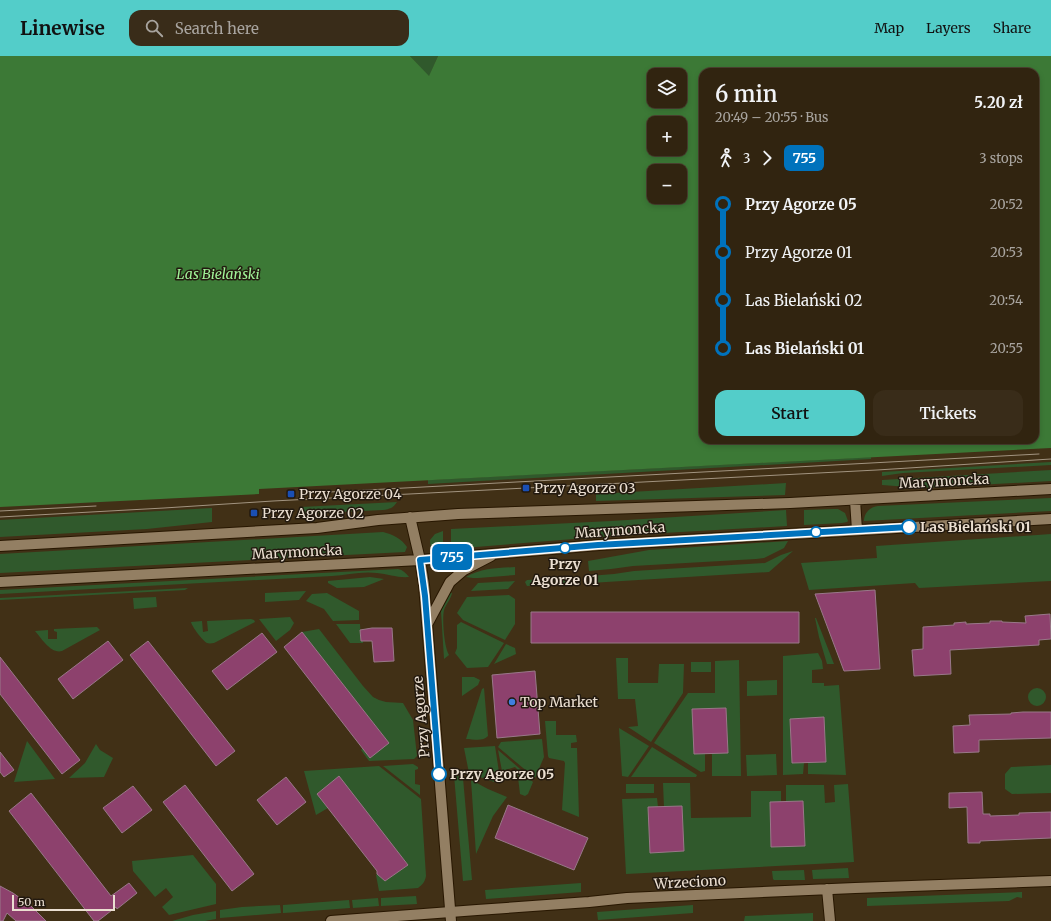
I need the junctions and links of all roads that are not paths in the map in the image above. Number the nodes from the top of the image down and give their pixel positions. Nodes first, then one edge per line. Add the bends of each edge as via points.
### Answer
1 (1051, 489) edge
2 (855, 500) junction
3 (410, 517) junction
4 (1051, 519) edge
5 (857, 530) junction
6 (0, 546) edge
7 (495, 554) junction
8 (420, 560) junction
9 (0, 582) edge
10 (428, 623) junction
11 (1051, 881) edge
12 (828, 889) junction
13 (451, 916) edge
14 (331, 921) edge
15 (830, 921) edge

1 - 2 main road, Marymoncka
2 - 3 main road, Marymoncka
2 - 5 main road
3 - 6 main road, Marymoncka via 317,528
3 - 8 main road, Przy Agorze
4 - 5 main road, Marymoncka
5 - 7 main road, Marymoncka via 598,545
7 - 8 main road, Marymoncka
7 - 10 main road via 464,570 450,582
8 - 9 main road, Marymoncka
8 - 10 main road, Przy Agorze
10 - 13 main road, Przy Agorze
11 - 12 main road, Wrzeciono
12 - 13 main road, Wrzeciono via 627,898
12 - 15 main road
13 - 14 main road, Wrzeciono

